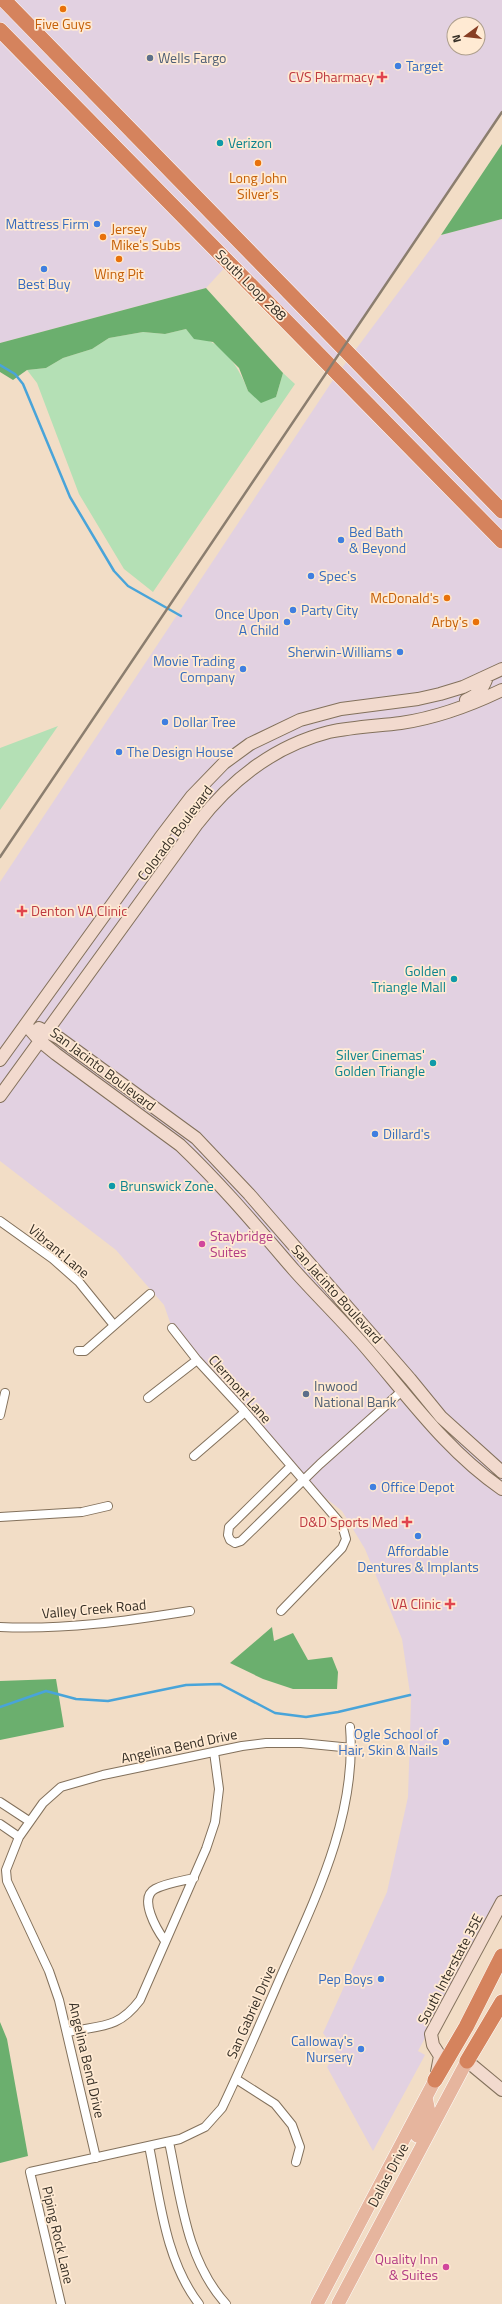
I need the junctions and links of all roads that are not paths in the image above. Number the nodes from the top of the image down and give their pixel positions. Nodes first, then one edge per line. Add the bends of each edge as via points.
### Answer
1 (4, 0) edge
2 (0, 30) edge
3 (502, 511) edge
4 (502, 541) edge
5 (502, 669) edge
6 (487, 677) junction
7 (502, 690) edge
8 (331, 712) junction
9 (419, 719) junction
10 (334, 732) junction
11 (26, 1025) junction
12 (47, 1030) junction
13 (40, 1042) junction
14 (0, 1060) edge
15 (127, 1086) junction
16 (137, 1094) junction
17 (0, 1096) edge
18 (123, 1102) junction
19 (0, 1221) edge
20 (286, 1237) junction
21 (275, 1247) junction
22 (150, 1294) dead end
23 (113, 1324) junction
24 (172, 1328) dead end
25 (78, 1351) dead end
26 (197, 1360) junction
27 (402, 1370) junction
28 (392, 1379) junction
29 (410, 1379) junction
30 (402, 1391) junction
31 (5, 1393) dead end
32 (148, 1398) dead end
33 (245, 1412) junction
34 (0, 1415) edge
35 (194, 1456) dead end
36 (291, 1466) junction
37 (500, 1470) edge
38 (303, 1480) junction
39 (488, 1480) junction
40 (502, 1489) edge
41 (108, 1506) dead end
42 (0, 1517) edge
43 (190, 1611) dead end
44 (280, 1611) dead end
45 (0, 1627) edge
46 (350, 1727) dead end
47 (352, 1748) junction
48 (214, 1752) junction
49 (0, 1802) edge
50 (29, 1821) junction
51 (0, 1824) edge
52 (19, 1837) junction
53 (194, 1878) junction
54 (502, 1902) edge
55 (165, 1941) junction
56 (502, 1956) edge
57 (502, 2002) edge
58 (68, 2032) junction
59 (467, 2061) junction
60 (236, 2079) junction
61 (435, 2080) junction
62 (502, 2090) edge
63 (426, 2096) junction
64 (169, 2142) junction
65 (148, 2146) junction
66 (96, 2158) junction
67 (296, 2162) dead end
68 (30, 2172) joint
69 (401, 2184) junction
70 (223, 2303) edge
71 (61, 2304) edge
72 (199, 2304) edge
73 (317, 2304) edge
74 (338, 2304) edge

1 - 3 highway, South Loop 288
2 - 4 highway, South Loop 288
5 - 6 main road, Colorado Boulevard
6 - 8 main road, Colorado Boulevard via 418,699 371,704
6 - 9 main road via 484,686 475,697 427,713
7 - 9 main road, Colorado Boulevard via 479,701
8 - 10 main road
8 - 11 main road, Colorado Boulevard via 300,720 267,735 224,763 192,796 160,838
9 - 10 main road, Colorado Boulevard
10 - 12 main road, Colorado Boulevard via 284,749 252,768 230,786 197,824
11 - 12 main road, San Jacinto Boulevard
11 - 13 main road, San Jacinto Boulevard
11 - 14 main road, Colorado Boulevard
12 - 13 main road, Colorado Boulevard
12 - 15 main road, San Jacinto Boulevard
13 - 17 main road, Colorado Boulevard
13 - 18 main road, San Jacinto Boulevard
15 - 16 main road, San Jacinto Boulevard
15 - 18 main road
16 - 18 main road
16 - 20 main road, San Jacinto Boulevard via 196,1138
18 - 21 main road, San Jacinto Boulevard via 180,1144 221,1184
19 - 23 street, Vibrant Lane via 53,1259 79,1282
20 - 21 main road
20 - 27 main road, San Jacinto Boulevard
21 - 28 main road, San Jacinto Boulevard
22 - 23 street
23 - 25 street via 85,1351
24 - 26 street, Clermont Lane
26 - 32 street
26 - 33 street, Clermont Lane
27 - 28 main road
27 - 29 main road, San Jacinto Boulevard
28 - 30 main road, San Jacinto Boulevard
29 - 30 main road
29 - 37 main road, San Jacinto Boulevard via 441,1417
30 - 38 street
30 - 39 main road, San Jacinto Boulevard via 432,1427
31 - 34 street
33 - 35 street
33 - 36 street, Clermont Lane
36 - 38 street, Clermont Lane
36 - 38 street via 229,1527 230,1540 235,1543 241,1541
37 - 39 main road
38 - 44 street, Clermont Lane via 342,1525 346,1539 342,1548
39 - 40 main road, San Jacinto Boulevard
41 - 42 street via 82,1512
43 - 45 street, Valley Creek Road via 91,1625
46 - 47 street, San Gabriel Drive
47 - 48 street, Angelina Bend Drive via 266,1743
47 - 60 street, San Gabriel Drive via 340,1827 329,1861
48 - 50 street, Angelina Bend Drive via 103,1775 61,1787
48 - 53 street via 219,1789 215,1822
49 - 50 street
50 - 52 street, Angelina Bend Drive
51 - 52 street
52 - 58 street, Angelina Bend Drive via 6,1870 7,1881 49,1971
53 - 55 street
53 - 55 street via 154,1889 148,1894 147,1904
54 - 61 main road, South Interstate 35E via 433,2030 431,2041 440,2060
55 - 58 street via 140,2000 125,2018 115,2023
56 - 61 highway via 466,2027
57 - 59 highway
58 - 66 street, Angelina Bend Drive
59 - 62 main road via 491,2078
59 - 69 main road, Dallas Drive
60 - 64 street, San Gabriel Drive via 222,2108 205,2127
60 - 67 street via 275,2104 292,2125 300,2147
61 - 63 main road, Dallas Drive
63 - 69 main road via 429,2112 411,2149
63 - 73 main road, Dallas Drive
64 - 65 street, San Gabriel Drive
64 - 70 street via 191,2244 210,2284
65 - 66 street, San Gabriel Drive
65 - 72 street via 167,2234 176,2263
66 - 68 street, San Gabriel Drive
68 - 71 street, Piping Rock Lane
69 - 74 main road, Dallas Drive

